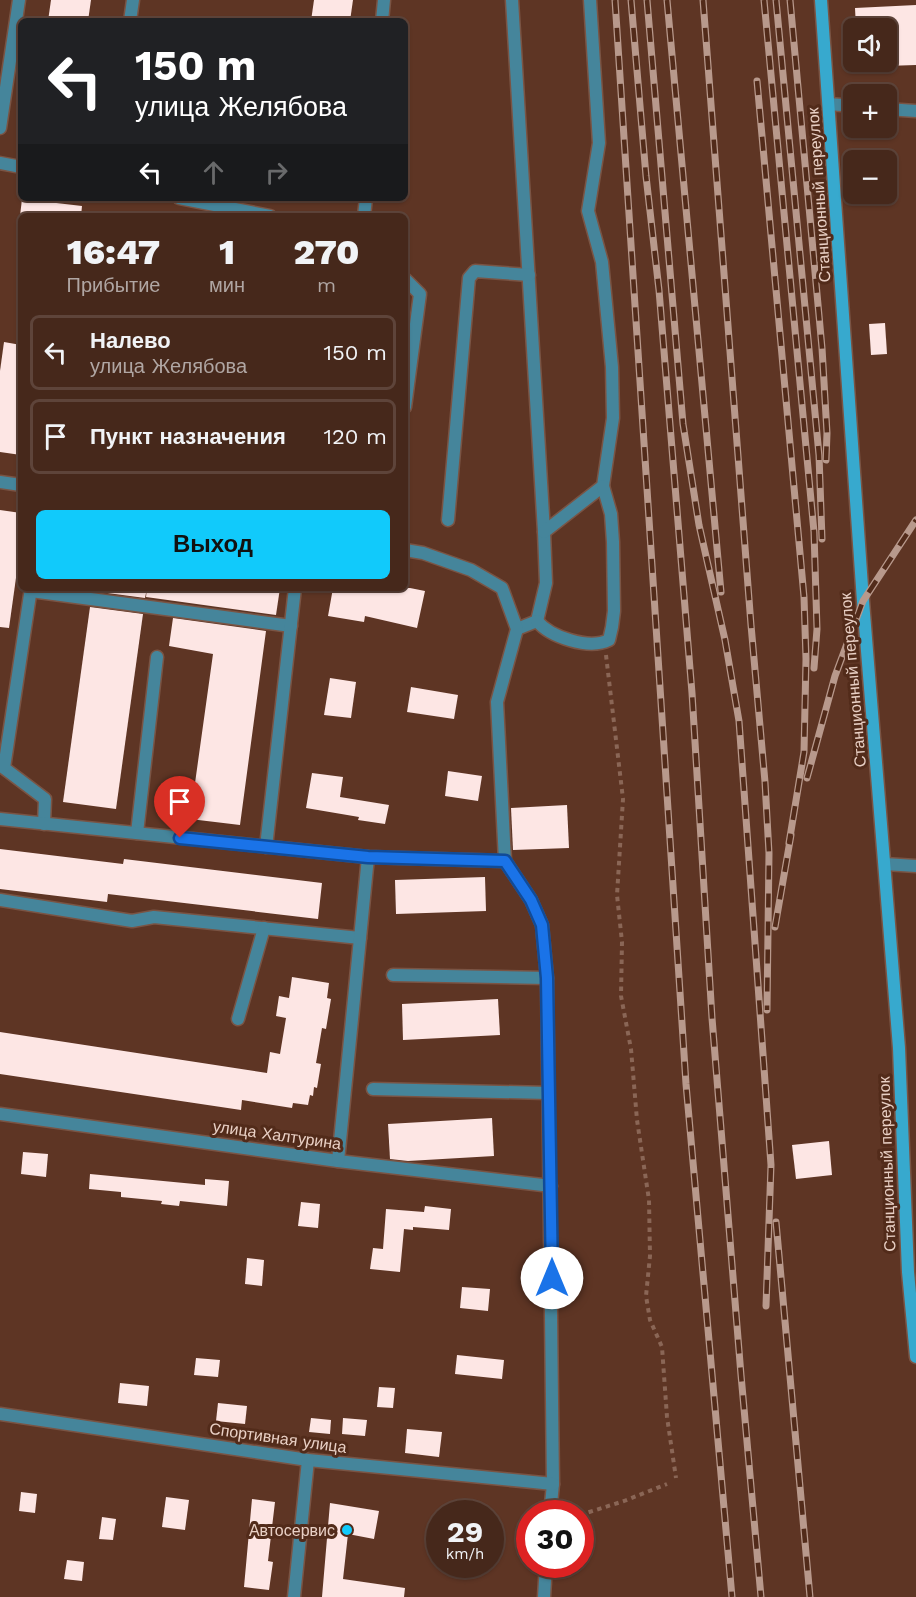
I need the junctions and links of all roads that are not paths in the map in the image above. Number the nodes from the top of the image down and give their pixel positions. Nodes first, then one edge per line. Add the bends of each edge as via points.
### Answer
1 (19, 0) edge
2 (134, 0) edge
3 (384, 0) edge
4 (513, 0) edge
5 (590, 0) edge
6 (821, 0) edge
7 (131, 18) edge
8 (382, 18) edge
9 (829, 104) junction
10 (843, 105) edge
11 (897, 110) edge
12 (916, 111) edge
13 (0, 128) edge
14 (0, 163) edge
15 (18, 166) edge
16 (194, 201) edge
17 (255, 213) edge
18 (529, 275) junction
19 (408, 282) edge
20 (408, 384) edge
21 (0, 482) edge
22 (18, 485) edge
23 (603, 486) junction
24 (448, 520) dead end
25 (544, 532) junction
26 (408, 550) edge
27 (31, 591) edge
28 (45, 591) edge
29 (295, 591) edge
30 (537, 621) junction
31 (291, 627) junction
32 (517, 629) junction
33 (157, 657) dead end
34 (0, 819) edge
35 (44, 824) junction
36 (137, 833) junction
37 (266, 847) junction
38 (368, 857) junction
39 (505, 861) junction
40 (885, 864) junction
41 (916, 866) edge
42 (0, 900) edge
43 (264, 928) junction
44 (360, 938) junction
45 (393, 975) dead end
46 (547, 978) junction
47 (238, 1019) dead end
48 (373, 1089) dead end
49 (548, 1093) junction
50 (0, 1114) edge
51 (338, 1161) junction
52 (551, 1186) junction
53 (912, 1272) edge
54 (916, 1358) edge
55 (0, 1414) edge
56 (308, 1460) junction
57 (553, 1484) junction
58 (551, 1500) edge
59 (545, 1578) edge
60 (294, 1597) edge
61 (544, 1597) edge

1 - 13 street
2 - 7 street
3 - 8 street
4 - 18 street
5 - 23 street via 599,143 588,211 602,262 613,398
6 - 9 main road, Станционный переулок
9 - 10 street
9 - 40 main road, Станционный переулок
11 - 12 street
14 - 15 street
16 - 17 street
18 - 24 street via 475,271 469,278
18 - 25 street
19 - 20 street via 420,294
21 - 22 street
23 - 25 street
23 - 30 street via 611,513 609,640 583,643 554,636
25 - 30 street via 546,584
26 - 32 street via 471,570 502,588
27 - 35 street via 3,768 45,799
28 - 31 street
29 - 31 street
30 - 32 street
31 - 37 street
32 - 39 street via 497,702
33 - 36 street
34 - 35 street
35 - 36 street
36 - 37 street
37 - 38 street
38 - 39 street
38 - 44 street
39 - 46 street via 542,925
40 - 41 street
40 - 53 main road, Станционный переулок
42 - 43 street via 132,921 154,917
43 - 44 street
43 - 47 street
44 - 51 street
45 - 46 street
46 - 49 street
48 - 49 street
49 - 52 street
50 - 51 street, улица Халтурина
51 - 52 street, улица Халтурина
52 - 57 street
53 - 54 main road, Станционный переулок
55 - 56 street, Спортивная улица
56 - 57 street, Спортивная улица
56 - 60 street
57 - 58 street
59 - 61 street

